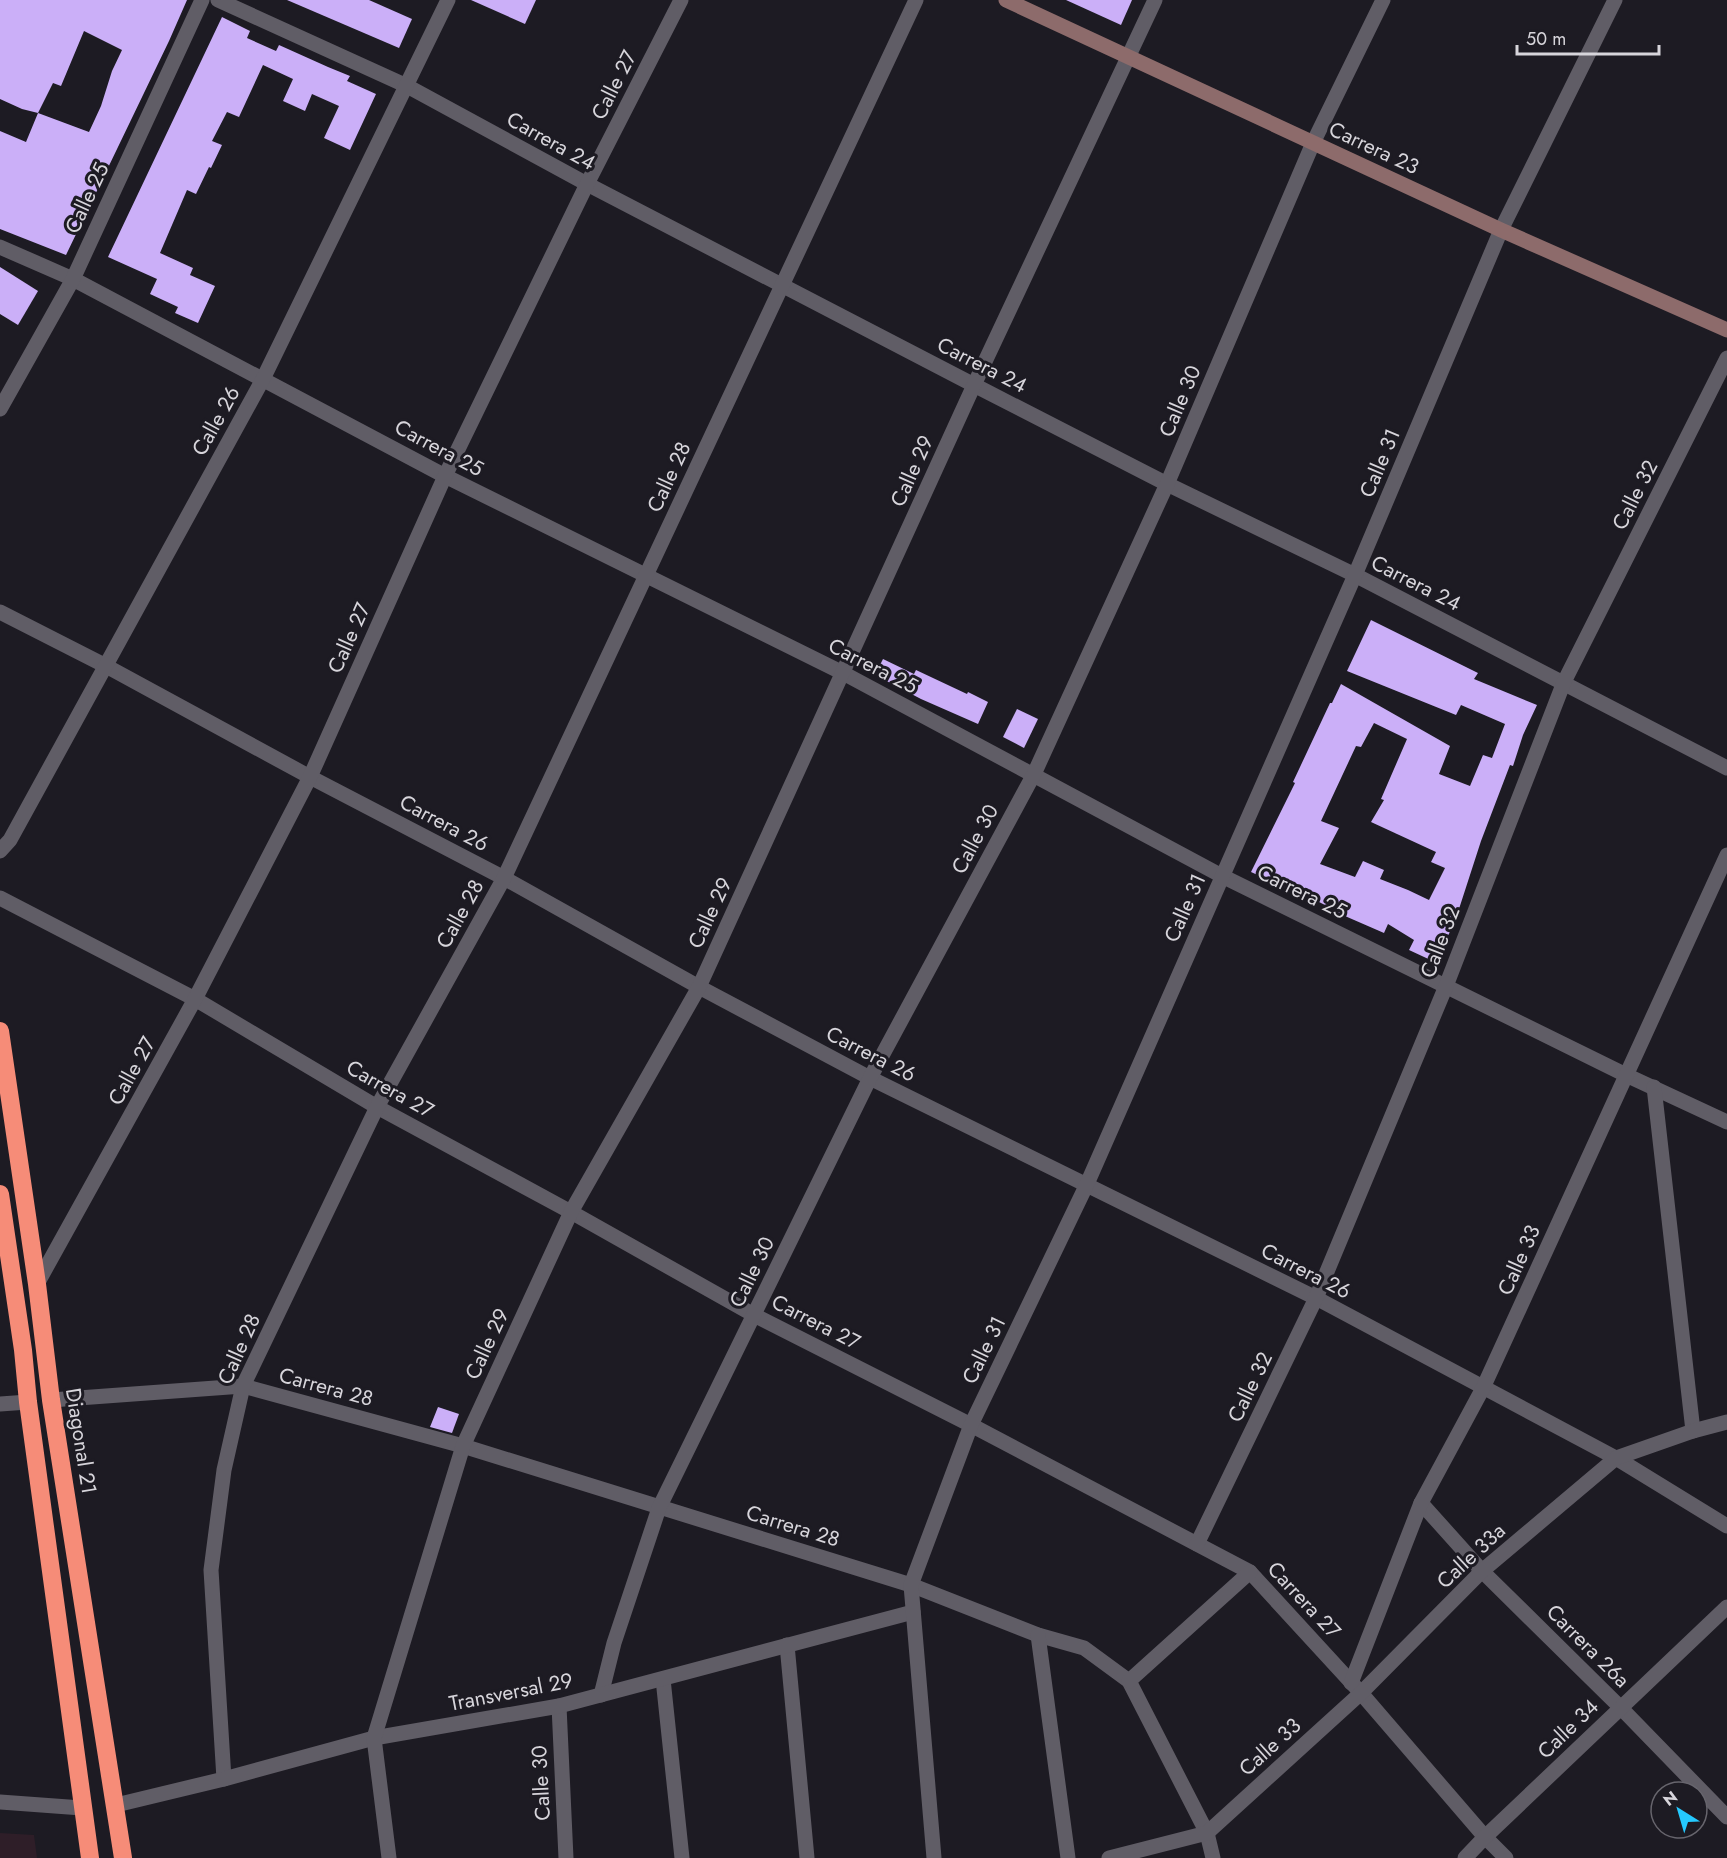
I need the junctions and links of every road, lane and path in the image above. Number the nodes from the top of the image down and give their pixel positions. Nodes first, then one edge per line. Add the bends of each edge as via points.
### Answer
1 (202, 0) edge
2 (218, 0) edge
3 (448, 0) edge
4 (681, 0) edge
5 (916, 0) edge
6 (1006, 0) edge
7 (1155, 0) edge
8 (1383, 0) edge
9 (1615, 0) edge
10 (1128, 56) junction
11 (407, 86) junction
12 (1313, 143) junction
13 (587, 184) junction
14 (1501, 230) junction
15 (0, 247) edge
16 (73, 279) junction
17 (783, 285) junction
18 (1727, 330) edge
19 (1727, 358) edge
20 (263, 379) junction
21 (974, 385) junction
22 (0, 409) edge
23 (445, 476) junction
24 (1167, 484) junction
25 (1355, 575) junction
26 (645, 576) junction
27 (0, 612) edge
28 (106, 666) junction
29 (843, 673) junction
30 (1564, 682) junction
31 (1727, 768) edge
32 (1034, 774) junction
33 (310, 777) junction
34 (0, 851) edge
35 (1727, 855) edge
36 (1222, 876) junction
37 (504, 878) junction
38 (0, 898) edge
39 (1446, 986) junction
40 (699, 987) junction
41 (195, 999) junction
42 (0, 1031) edge
43 (1626, 1075) junction
44 (870, 1078) junction
45 (1654, 1087) junction
46 (377, 1107) junction
47 (1727, 1122) edge
48 (1087, 1184) junction
49 (0, 1194) edge
50 (571, 1212) junction
51 (6, 1275) edge
52 (37, 1284) junction
53 (1316, 1298) junction
54 (754, 1315) junction
55 (243, 1386) junction
56 (1483, 1388) junction
57 (51, 1400) junction
58 (28, 1402) junction
59 (0, 1404) edge
60 (1727, 1422) edge
61 (971, 1425) junction
62 (1693, 1431) junction
63 (463, 1446) junction
64 (1616, 1458) junction
65 (1422, 1503) junction
66 (659, 1508) junction
67 (1727, 1526) edge
68 (1197, 1544) junction
69 (1482, 1571) junction
70 (1250, 1572) junction
71 (911, 1585) junction
72 (1727, 1606) edge
73 (913, 1612) junction
74 (1038, 1635) junction
75 (787, 1645) junction
76 (663, 1678) junction
77 (1129, 1681) junction
78 (1356, 1688) junction
79 (601, 1695) junction
80 (559, 1706) junction
81 (1621, 1708) junction
82 (374, 1738) junction
83 (224, 1779) junction
84 (0, 1802) edge
85 (116, 1805) junction
86 (82, 1808) junction
87 (1727, 1818) edge
88 (1207, 1833) junction
89 (1485, 1837) junction
90 (90, 1858) edge
91 (123, 1858) edge
92 (389, 1858) edge
93 (566, 1858) edge
94 (682, 1858) edge
95 (807, 1858) edge
96 (934, 1858) edge
97 (1068, 1858) edge
98 (1109, 1858) edge
99 (1213, 1858) edge
100 (1465, 1858) edge
101 (1506, 1858) edge

1 - 16 street, Calle 25
2 - 11 street, Carrera 24
3 - 11 street, Calle 26
4 - 13 street, Calle 27
5 - 17 street, Calle 28
6 - 10 street, Carrera 23
7 - 10 street, Calle 29
8 - 12 street, Calle 30
9 - 14 street, Calle 31
10 - 12 street, Carrera 23
10 - 21 street, Calle 29
11 - 13 street, Carrera 24
11 - 20 street, Calle 26
12 - 14 street, Carrera 23
12 - 24 street, Calle 30
13 - 17 street, Carrera 24
13 - 23 street, Calle 27
14 - 18 street, Carrera 23
14 - 25 street, Calle 31
15 - 16 street, Carrera 25
16 - 20 street, Carrera 25
16 - 22 street, Calle 25
17 - 21 street, Carrera 24
17 - 26 street, Calle 28
19 - 30 street, Calle 32
20 - 23 street, Carrera 25
20 - 28 street, Calle 26
21 - 24 street, Carrera 24
21 - 29 street, Calle 29
23 - 26 street, Carrera 25
23 - 33 street, Calle 27
24 - 25 street, Carrera 24
24 - 32 street, Calle 30
25 - 30 street, Carrera 24
25 - 36 street, Calle 31
26 - 29 street, Carrera 25
26 - 37 street, Calle 28
27 - 28 street, Carrera 26
28 - 33 street, Carrera 26
28 - 34 street, Calle 26 via 10,840
29 - 32 street, Carrera 25
29 - 40 street, Calle 29
30 - 31 street, Carrera 24
30 - 39 street, Calle 32
32 - 36 street, Carrera 25
32 - 44 street, Calle 30
33 - 37 street, Carrera 26
33 - 41 street, Calle 27
35 - 43 street, Calle 33
36 - 39 street, Carrera 25
36 - 48 street, Calle 31
37 - 40 street, Carrera 26
37 - 46 street, Calle 28
38 - 41 street, Carrera 27
39 - 43 street, Carrera 25
39 - 53 street, Calle 32
40 - 44 street, Carrera 26
40 - 50 street, Calle 29
41 - 46 street, Carrera 27
41 - 52 street, Calle 27
42 - 52 highway, Diagonal 21
43 - 45 street, Carrera 25
43 - 56 street, Calle 33
44 - 48 street, Carrera 26
44 - 54 street, Calle 30
45 - 47 street, Carrera 25
45 - 62 street
46 - 50 street, Carrera 27
46 - 55 street, Calle 28
48 - 53 street, Carrera 26
48 - 61 street, Calle 31
49 - 51 highway
50 - 54 street, Carrera 27
50 - 63 street, Calle 29
51 - 58 highway via 23,1350
52 - 57 highway, Diagonal 21
53 - 56 street, Carrera 26
53 - 68 street, Calle 32
54 - 61 street, Carrera 27
54 - 66 street, Calle 30
55 - 57 street, Carrera 28
55 - 63 street, Carrera 28
55 - 83 street, Calle 28 via 224,1470 211,1570
56 - 64 street, Carrera 26
56 - 65 street, Calle 33
57 - 85 highway, Diagonal 21
58 - 59 street
58 - 86 highway
60 - 62 street
61 - 68 street, Carrera 27
61 - 71 street, Calle 31
62 - 64 street
63 - 66 street, Carrera 28
63 - 82 street, Calle 29
64 - 67 street, Carrera 26
64 - 69 street, Calle 33a
65 - 69 street, Carrera 26a
65 - 78 street, Calle 33
66 - 71 street, Carrera 28
66 - 79 street, Calle 30
68 - 70 street, Carrera 27
69 - 78 street, Calle 33a
69 - 81 street, Carrera 26a
70 - 77 street
70 - 78 street, Carrera 27
71 - 73 street, Calle 31
71 - 74 street, Carrera 28
72 - 81 street, Calle 34
73 - 75 street, Transversal 29
73 - 96 street, Calle 31
74 - 77 street, Carrera 28 via 1084,1648
74 - 97 street
75 - 76 street, Transversal 29
75 - 95 street
76 - 79 street, Transversal 29
76 - 94 street
77 - 88 street, Carrera 28
78 - 88 street, Calle 33
78 - 89 street, Carrera 27
79 - 80 street, Transversal 29
80 - 82 street, Transversal 29
80 - 93 street, Calle 30
81 - 87 street, Carrera 26a
81 - 89 street, Calle 34
82 - 83 street, Transversal 29
82 - 92 street, Calle 29
83 - 85 street, Transversal 29
84 - 86 street
85 - 91 highway, Diagonal 21
86 - 90 highway
88 - 98 street
88 - 99 street, Carrera 28
89 - 100 street, Calle 34
89 - 101 street, Carrera 27

